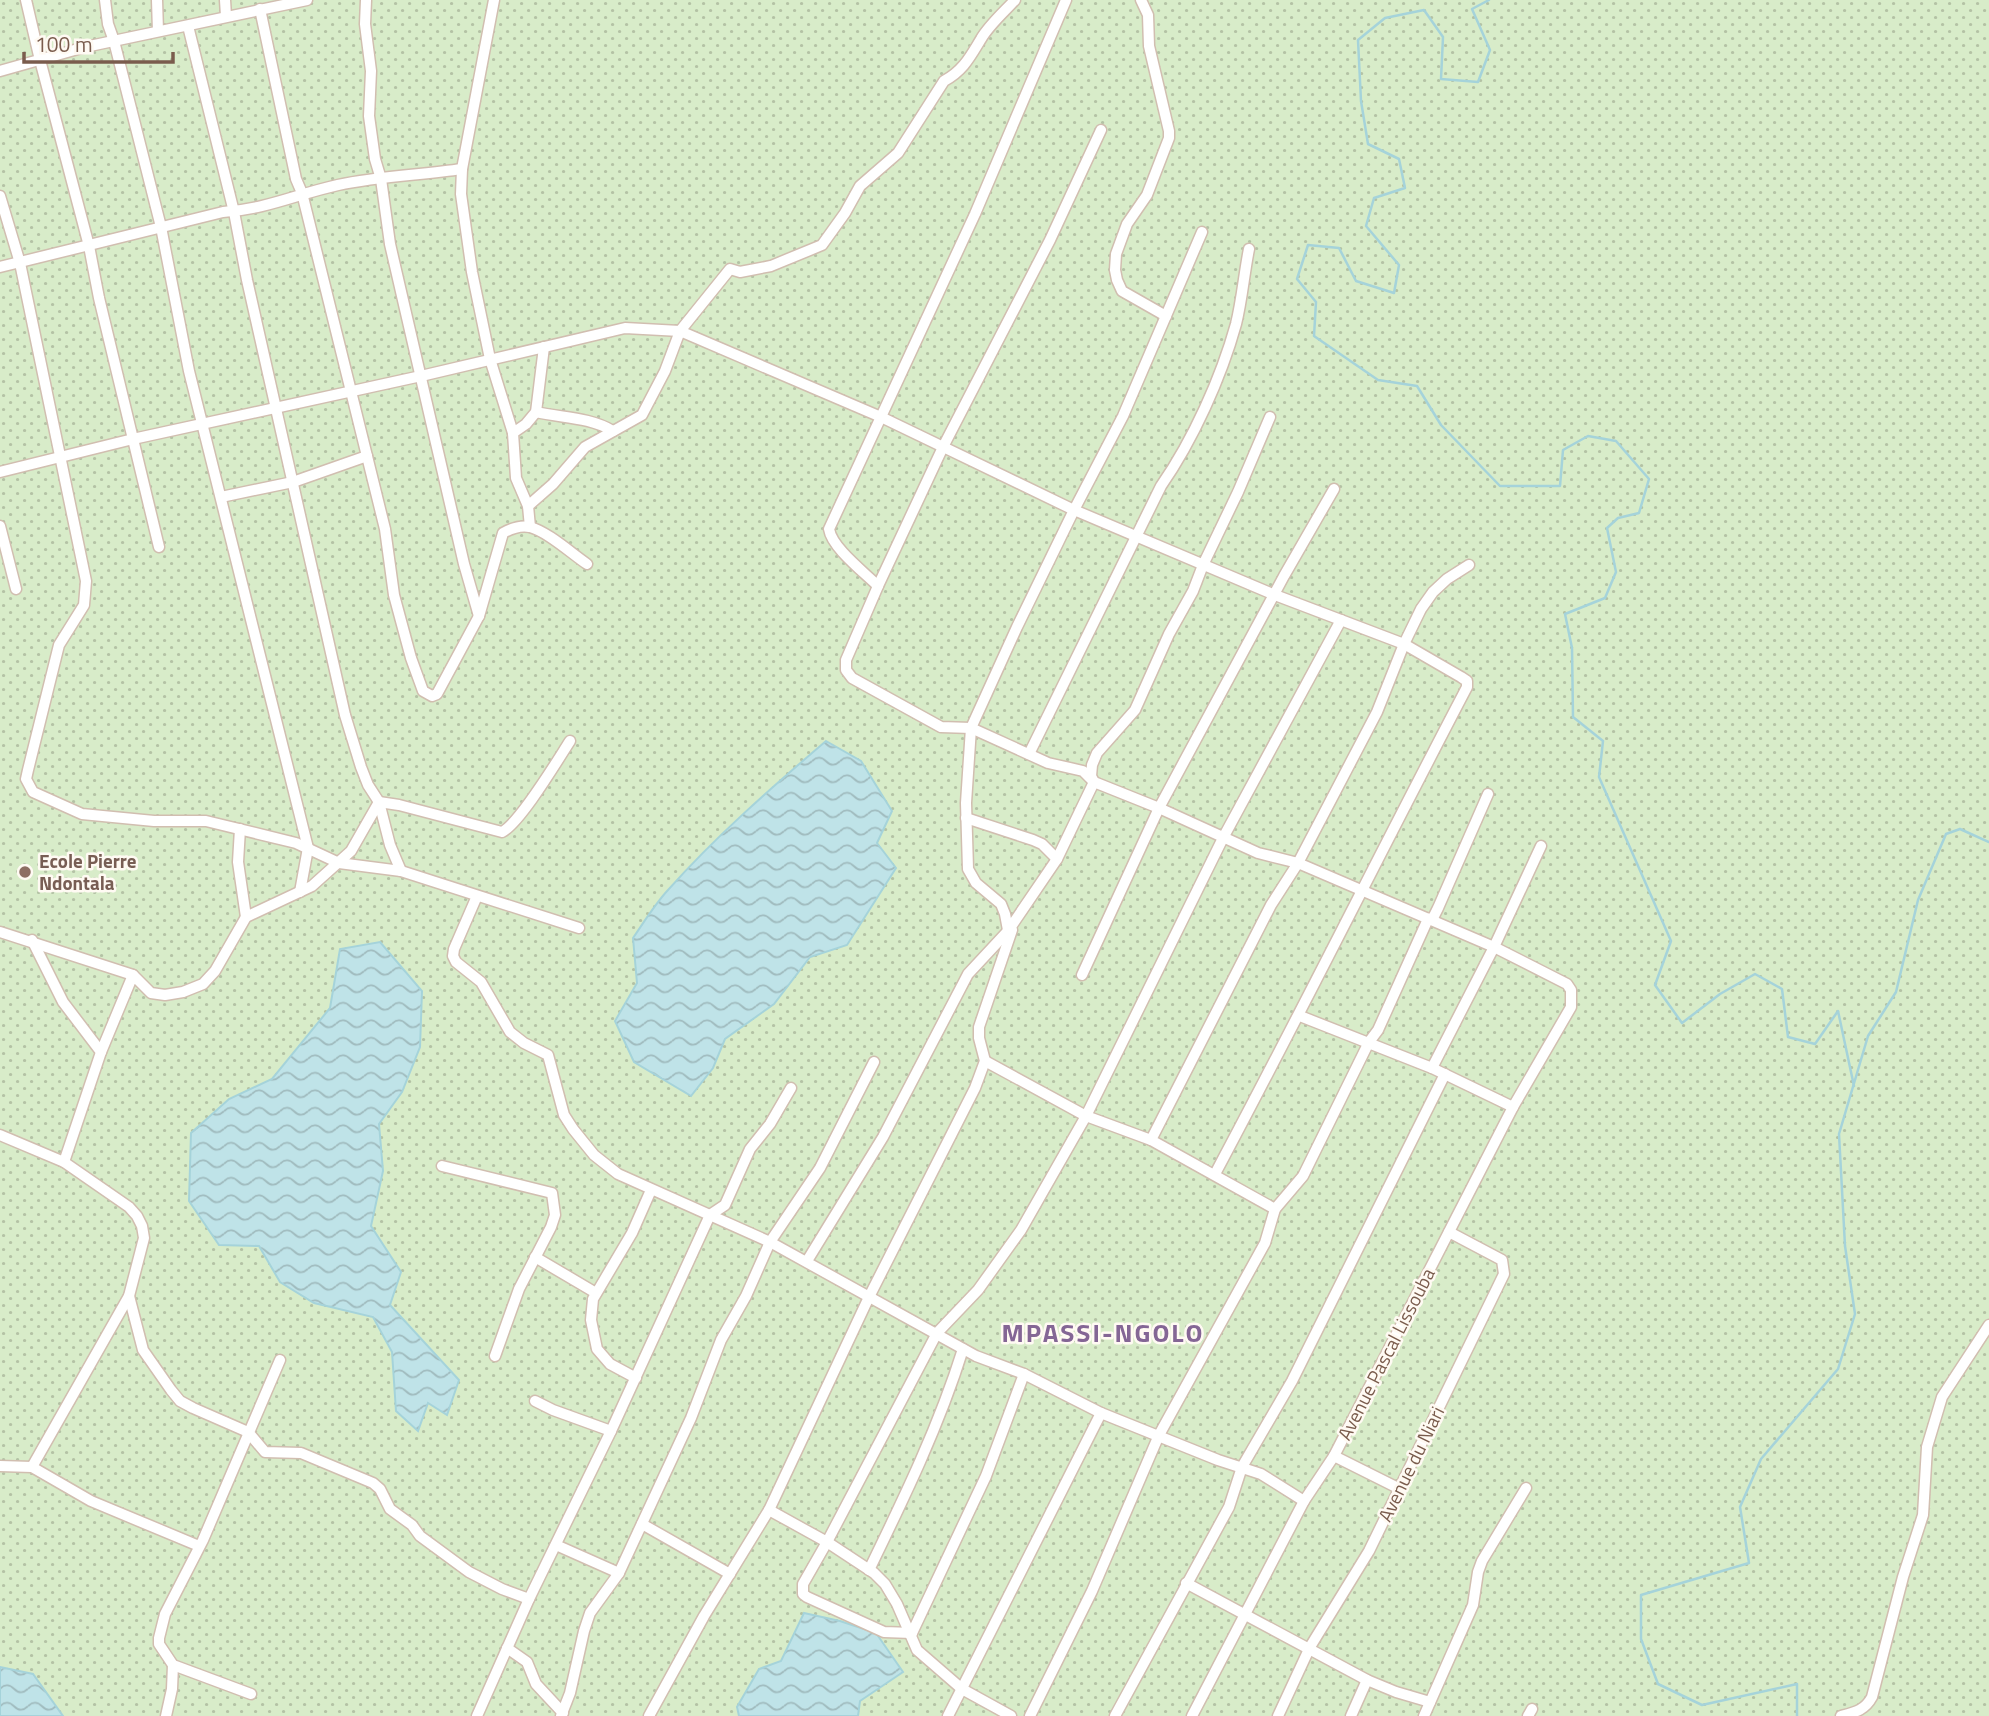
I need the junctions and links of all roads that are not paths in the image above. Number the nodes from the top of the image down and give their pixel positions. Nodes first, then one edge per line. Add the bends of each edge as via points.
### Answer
1 (26, 0) edge
2 (105, 0) edge
3 (156, 0) edge
4 (225, 0) edge
5 (304, 0) edge
6 (366, 0) edge
7 (494, 0) edge
8 (1014, 0) edge
9 (1066, 0) edge
10 (1141, 0) edge
11 (260, 9) junction
12 (226, 16) junction
13 (188, 26) junction
14 (158, 31) junction
15 (114, 41) junction
16 (40, 60) junction
17 (0, 71) edge
18 (1101, 130) dead end
19 (462, 169) junction
20 (382, 178) junction
21 (302, 193) junction
22 (0, 196) edge
23 (234, 212) junction
24 (161, 226) junction
25 (1202, 232) dead end
26 (89, 246) junction
27 (1249, 249) dead end
28 (20, 262) junction
29 (0, 267) edge
30 (1166, 316) junction
31 (680, 331) junction
32 (544, 347) junction
33 (490, 359) junction
34 (421, 376) junction
35 (350, 390) junction
36 (277, 407) junction
37 (537, 412) junction
38 (881, 417) junction
39 (1270, 418) dead end
40 (204, 424) junction
41 (613, 431) junction
42 (513, 433) junction
43 (133, 439) junction
44 (943, 447) junction
45 (367, 456) junction
46 (59, 457) junction
47 (0, 472) edge
48 (293, 482) junction
49 (1334, 489) dead end
50 (221, 497) junction
51 (528, 506) junction
52 (1074, 510) junction
53 (0, 526) edge
54 (530, 527) junction
55 (1136, 536) junction
56 (159, 548) dead end
57 (587, 564) dead end
58 (1203, 565) junction
59 (1469, 565) dead end
60 (878, 586) junction
61 (16, 589) dead end
62 (1275, 595) junction
63 (479, 616) junction
64 (1341, 620) junction
65 (1404, 644) junction
66 (971, 729) junction
67 (570, 741) dead end
68 (1029, 754) junction
69 (1094, 782) junction
70 (1489, 794) dead end
71 (379, 802) junction
72 (1159, 808) junction
73 (966, 818) junction
74 (240, 829) junction
75 (1223, 838) junction
76 (1541, 846) dead end
77 (308, 848) junction
78 (1058, 859) junction
79 (339, 863) junction
80 (1298, 863) junction
81 (401, 871) junction
82 (300, 891) junction
83 (1361, 891) junction
84 (477, 896) junction
85 (1017, 916) junction
86 (246, 917) junction
87 (1428, 919) junction
88 (579, 928) dead end
89 (1008, 931) junction
90 (0, 932) edge
91 (32, 940) junction
92 (1494, 947) junction
93 (132, 975) junction
94 (1082, 975) dead end
95 (1300, 1016) junction
96 (1369, 1042) junction
97 (101, 1052) junction
98 (985, 1061) junction
99 (874, 1062) dead end
100 (1432, 1068) junction
101 (1445, 1074) junction
102 (791, 1088) dead end
103 (1513, 1107) junction
104 (1086, 1116) junction
105 (0, 1135) edge
106 (1150, 1140) junction
107 (64, 1162) junction
108 (442, 1166) dead end
109 (1215, 1174) junction
110 (651, 1190) junction
111 (1275, 1209) junction
112 (710, 1215) junction
113 (1449, 1232) junction
114 (770, 1242) junction
115 (535, 1257) junction
116 (807, 1261) junction
117 (596, 1293) junction
118 (129, 1296) junction
119 (869, 1297) junction
120 (1989, 1325) edge
121 (937, 1333) junction
122 (963, 1349) junction
123 (495, 1356) dead end
124 (280, 1360) dead end
125 (1024, 1374) junction
126 (636, 1378) junction
127 (535, 1401) dead end
128 (1101, 1413) junction
129 (611, 1431) junction
130 (248, 1432) junction
131 (1159, 1434) junction
132 (1334, 1456) junction
133 (0, 1466) edge
134 (1241, 1466) junction
135 (32, 1468) junction
136 (1398, 1488) junction
137 (1526, 1488) dead end
138 (1304, 1501) junction
139 (769, 1510) junction
140 (642, 1524) junction
141 (827, 1542) junction
142 (556, 1545) junction
143 (199, 1546) junction
144 (869, 1570) junction
145 (619, 1573) junction
146 (730, 1574) junction
147 (1186, 1583) junction
148 (529, 1599) junction
149 (1246, 1614) junction
150 (912, 1633) junction
151 (1310, 1647) junction
152 (507, 1648) junction
153 (173, 1665) junction
154 (1367, 1680) junction
155 (962, 1689) junction
156 (251, 1694) dead end
157 (1430, 1702) junction
158 (562, 1714) edge
159 (166, 1716) edge
160 (477, 1716) edge
161 (649, 1716) edge
162 (948, 1716) edge
163 (1011, 1716) edge
164 (1030, 1716) edge
165 (1115, 1716) edge
166 (1192, 1716) edge
167 (1278, 1716) edge
168 (1351, 1716) edge
169 (1424, 1716) edge
170 (1842, 1716) edge

1 - 16 street
2 - 15 street
3 - 14 street
4 - 12 street
5 - 11 street
6 - 20 street via 369,116
7 - 19 street
8 - 31 street via 981,37 970,60 944,82 898,153 860,186 822,245 771,266 740,272 730,269
9 - 38 street via 975,214
10 - 30 street via 1148,15 1149,46 1169,138 1147,195 1127,224 1115,270 1122,291
11 - 12 street
11 - 21 street
12 - 13 street
13 - 14 street
13 - 23 street
14 - 15 street
15 - 16 street
15 - 24 street
16 - 17 street
16 - 26 street
18 - 44 street
19 - 20 street
19 - 33 street via 464,221
20 - 21 street
20 - 34 street via 392,255
21 - 23 street
21 - 35 street
22 - 28 street
23 - 24 street
23 - 36 street
24 - 26 street
24 - 40 street
25 - 30 street
26 - 28 street
26 - 43 street
27 - 55 street via 1236,324 1218,372 1184,452
28 - 29 street
28 - 46 street
30 - 52 street via 1123,416
31 - 32 street via 625,328
31 - 38 street
31 - 41 street via 642,415
32 - 33 street
32 - 37 street
33 - 34 street
33 - 42 street
34 - 35 street
34 - 63 street
35 - 36 street
35 - 45 street
36 - 40 street
36 - 48 street
37 - 41 street via 586,420
37 - 42 street
38 - 44 street
38 - 60 street via 829,528 837,546
39 - 58 street
40 - 43 street
40 - 50 street
41 - 51 street via 585,447
42 - 51 street via 516,478
43 - 46 street
43 - 56 street
44 - 52 street
44 - 60 street
45 - 48 street
45 - 63 street via 399,613 428,695 437,694
46 - 47 street
46 - 74 street via 86,594 59,645 27,770 28,786 47,800 82,814 205,821
48 - 50 street
48 - 71 street via 345,715 368,785
49 - 62 street
50 - 77 street
51 - 54 street
52 - 55 street
52 - 66 street
53 - 61 street
54 - 57 street
54 - 63 street via 503,533
55 - 58 street
55 - 68 street
58 - 62 street
58 - 69 street via 1135,710 1097,753 1091,776
59 - 65 street via 1433,592
60 - 66 street via 846,660 846,670 852,678 940,727
62 - 64 street
62 - 72 street
64 - 65 street
64 - 75 street
65 - 80 street via 1377,712
65 - 83 street via 1467,681 1467,687
66 - 68 street
66 - 73 street
67 - 71 street via 502,832
68 - 69 street via 1083,771
69 - 72 street
69 - 78 street
70 - 87 street via 1438,908
71 - 79 street
71 - 81 street
72 - 75 street
72 - 94 street
73 - 78 street via 1033,840
73 - 89 street via 968,869 976,883 1000,904
74 - 77 street
74 - 86 street via 238,852
75 - 80 street
75 - 104 street
76 - 92 street
77 - 79 street
77 - 82 street
78 - 85 street
79 - 81 street
79 - 82 street
80 - 83 street
80 - 106 street via 1271,905
81 - 84 street
82 - 86 street
83 - 87 street
83 - 95 street
84 - 88 street
84 - 110 street via 454,949 456,962 481,982 516,1038 548,1055 564,1115 594,1155 618,1174
85 - 89 street
85 - 98 street via 979,1027
86 - 93 street via 203,984 165,995 151,993
87 - 92 street
87 - 96 street
89 - 116 street via 968,974 883,1136
90 - 91 street
91 - 93 street
91 - 97 street via 63,1002
92 - 100 street
92 - 103 street, Avenue Pascal Lissouba via 1571,990 1572,1007
93 - 97 street
95 - 96 street
95 - 109 street
96 - 100 street
96 - 111 street via 1303,1176
97 - 107 street
98 - 104 street
98 - 119 street
99 - 114 street via 820,1168
100 - 101 street
101 - 103 street
101 - 134 street via 1292,1381
102 - 112 street via 750,1149 725,1205
103 - 113 street, Avenue Pascal Lissouba
104 - 106 street
104 - 121 street via 1021,1230 978,1290
105 - 107 street
106 - 109 street
107 - 118 street via 137,1216 144,1238
108 - 115 street via 552,1194 555,1215
109 - 111 street
110 - 112 street
110 - 117 street
111 - 131 street via 1265,1243
112 - 114 street
112 - 126 street
113 - 132 street, Avenue Pascal Lissouba
113 - 136 street, Avenue du Niari via 1502,1260 1504,1274
114 - 116 street
114 - 140 street
115 - 117 street
115 - 123 street
116 - 119 street
117 - 126 street via 591,1320 597,1349 611,1364
118 - 130 street via 143,1350 180,1401
118 - 135 street
119 - 121 street
119 - 139 street
120 - 170 street via 1942,1397 1927,1447 1923,1515 1872,1697 1859,1712
121 - 122 street
121 - 141 street
122 - 125 street
122 - 144 street via 930,1438
124 - 130 street
125 - 128 street
125 - 150 street via 986,1476
126 - 129 street
127 - 129 street
128 - 131 street
128 - 155 street
129 - 142 street
130 - 143 street
130 - 148 street via 265,1452 301,1453 373,1483 393,1513 425,1539 484,1580
131 - 134 street
131 - 164 street via 1092,1591
132 - 136 street
132 - 138 street, Avenue Pascal Lissouba
133 - 135 street
134 - 138 street
134 - 147 street via 1229,1507
135 - 143 street via 101,1506
136 - 151 street, Avenue du Niari via 1369,1551
137 - 157 street via 1482,1561 1473,1605
138 - 149 street, Avenue Pascal Lissouba
139 - 141 street
139 - 146 street
140 - 145 street
140 - 146 street
141 - 144 street
141 - 150 street via 803,1584 803,1594 884,1632
142 - 145 street
142 - 148 street
143 - 153 street via 161,1624 159,1644
144 - 150 street via 886,1584
145 - 158 street via 586,1622
146 - 161 street
147 - 149 street
147 - 165 street
148 - 152 street
149 - 151 street
149 - 166 street, Avenue Pascal Lissouba
150 - 155 street via 917,1650
151 - 154 street
151 - 167 street, Avenue du Niari
152 - 158 street via 527,1662 536,1684
152 - 160 street
153 - 156 street
153 - 159 street
154 - 157 street
154 - 168 street
155 - 162 street
155 - 163 street
157 - 169 street

